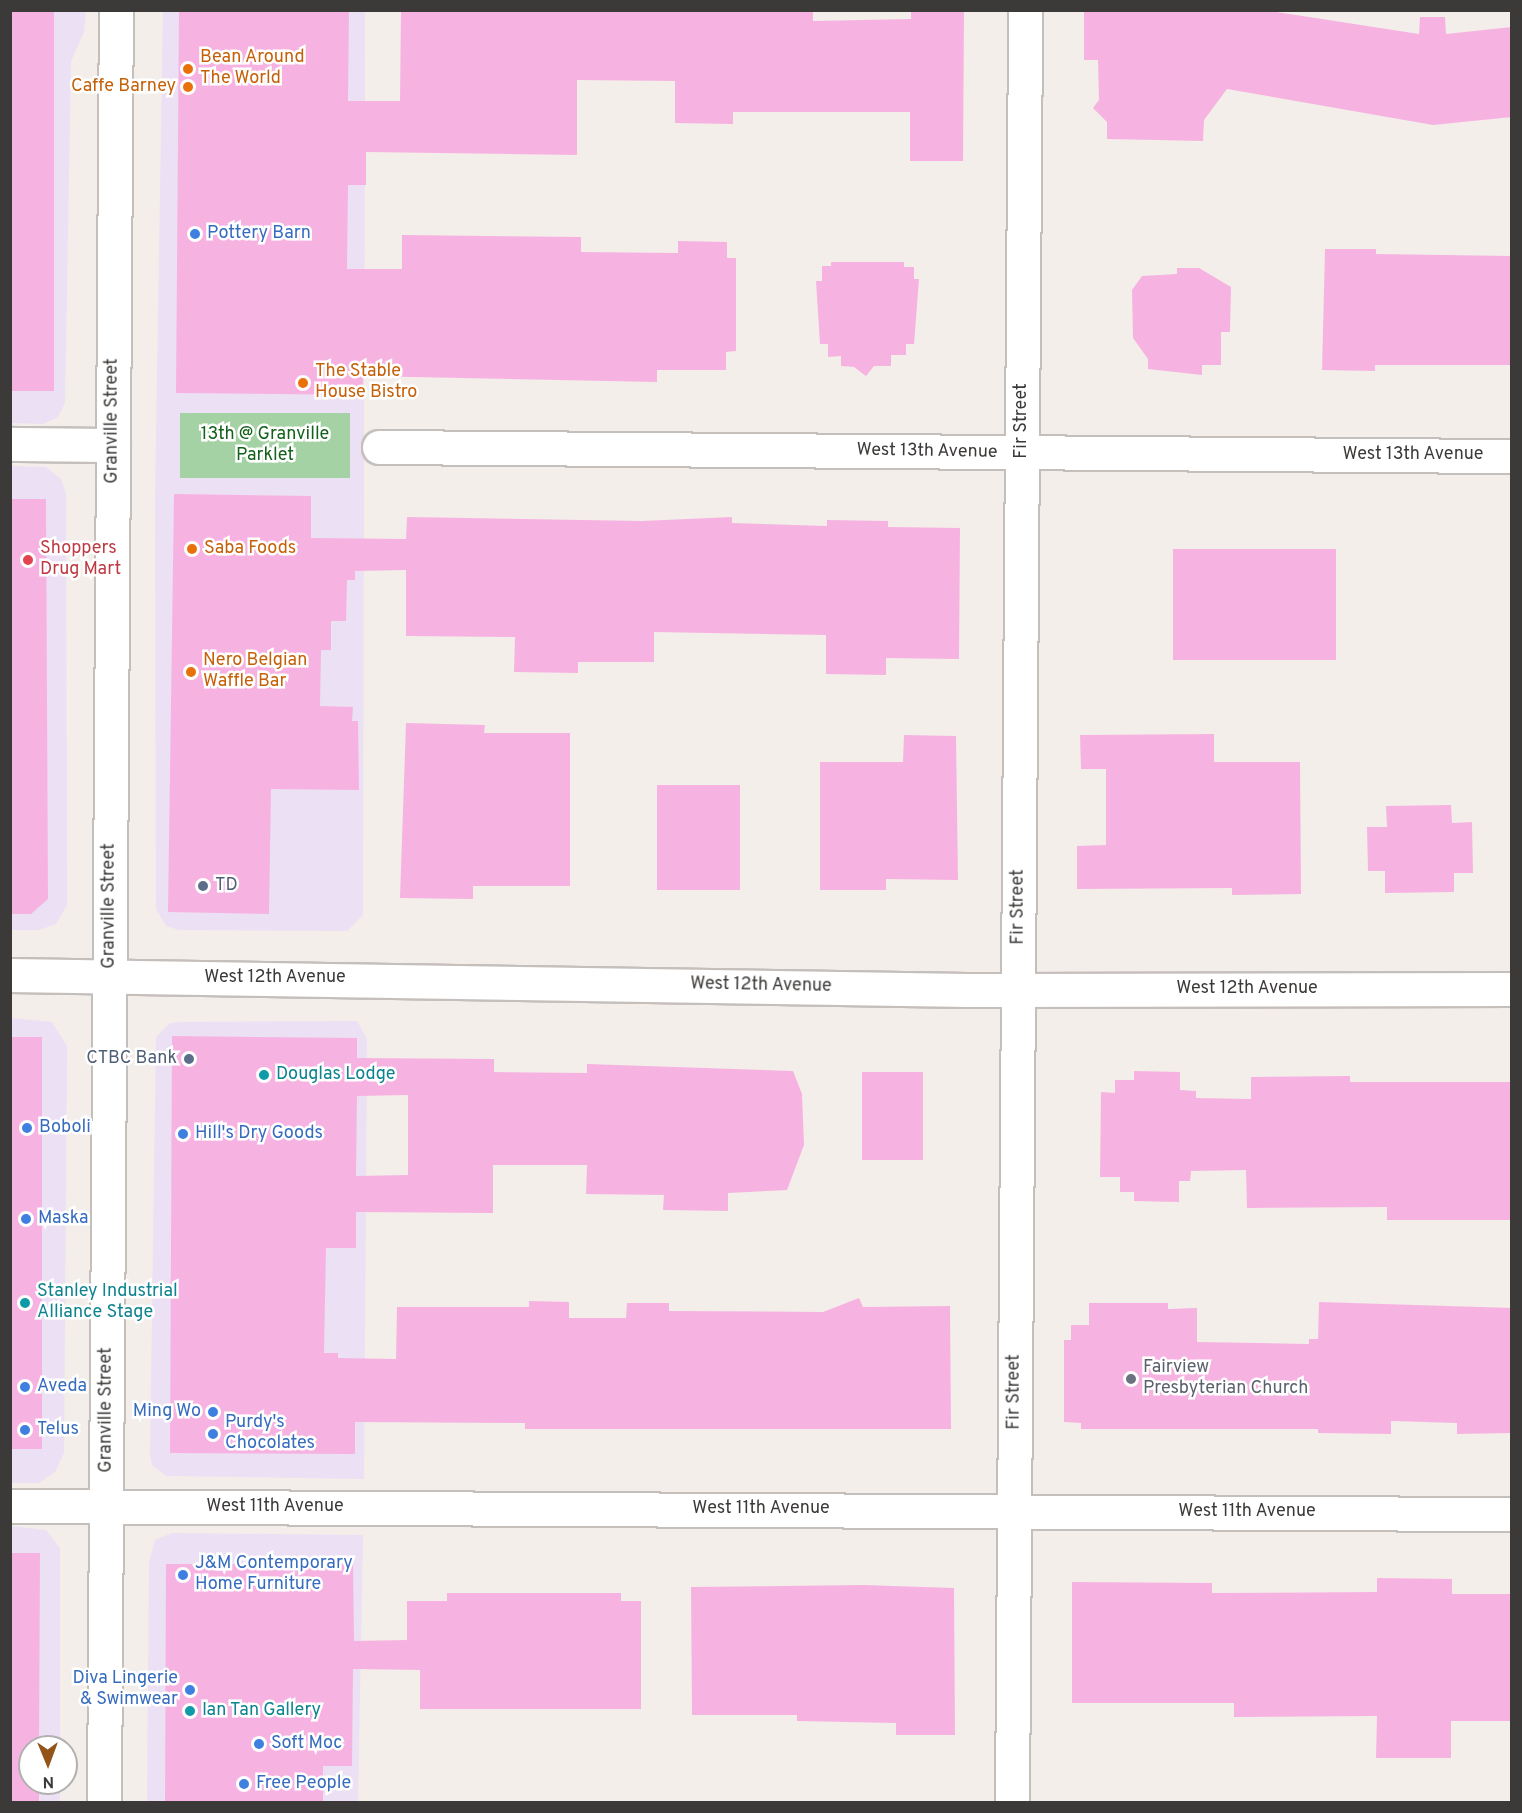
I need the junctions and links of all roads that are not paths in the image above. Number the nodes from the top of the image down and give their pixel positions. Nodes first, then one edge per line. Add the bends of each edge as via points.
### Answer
1 (116, 10) edge
2 (1025, 10) edge
3 (10, 444) edge
4 (113, 445) junction
5 (380, 447) dead end
6 (1022, 452) junction
7 (1512, 456) edge
8 (10, 975) edge
9 (110, 976) junction
10 (1512, 988) edge
11 (1019, 990) junction
12 (10, 1506) edge
13 (106, 1506) junction
14 (1015, 1511) junction
15 (1512, 1514) edge
16 (104, 1803) edge
17 (1012, 1803) edge

1 - 4 main road, Granville Street
2 - 6 main road, Fir Street
3 - 4 main road
4 - 9 main road, Granville Street
5 - 6 main road, West 13th Avenue
6 - 7 main road, West 13th Avenue
6 - 11 main road, Fir Street
8 - 9 main road, West 12th Avenue
9 - 11 main road, West 12th Avenue
9 - 13 main road, Granville Street
10 - 11 main road, West 12th Avenue
11 - 14 main road, Fir Street
12 - 13 main road, West 11th Avenue
13 - 14 main road, West 11th Avenue
13 - 16 main road, Granville Street
14 - 15 main road, West 11th Avenue
14 - 17 main road, Fir Street

